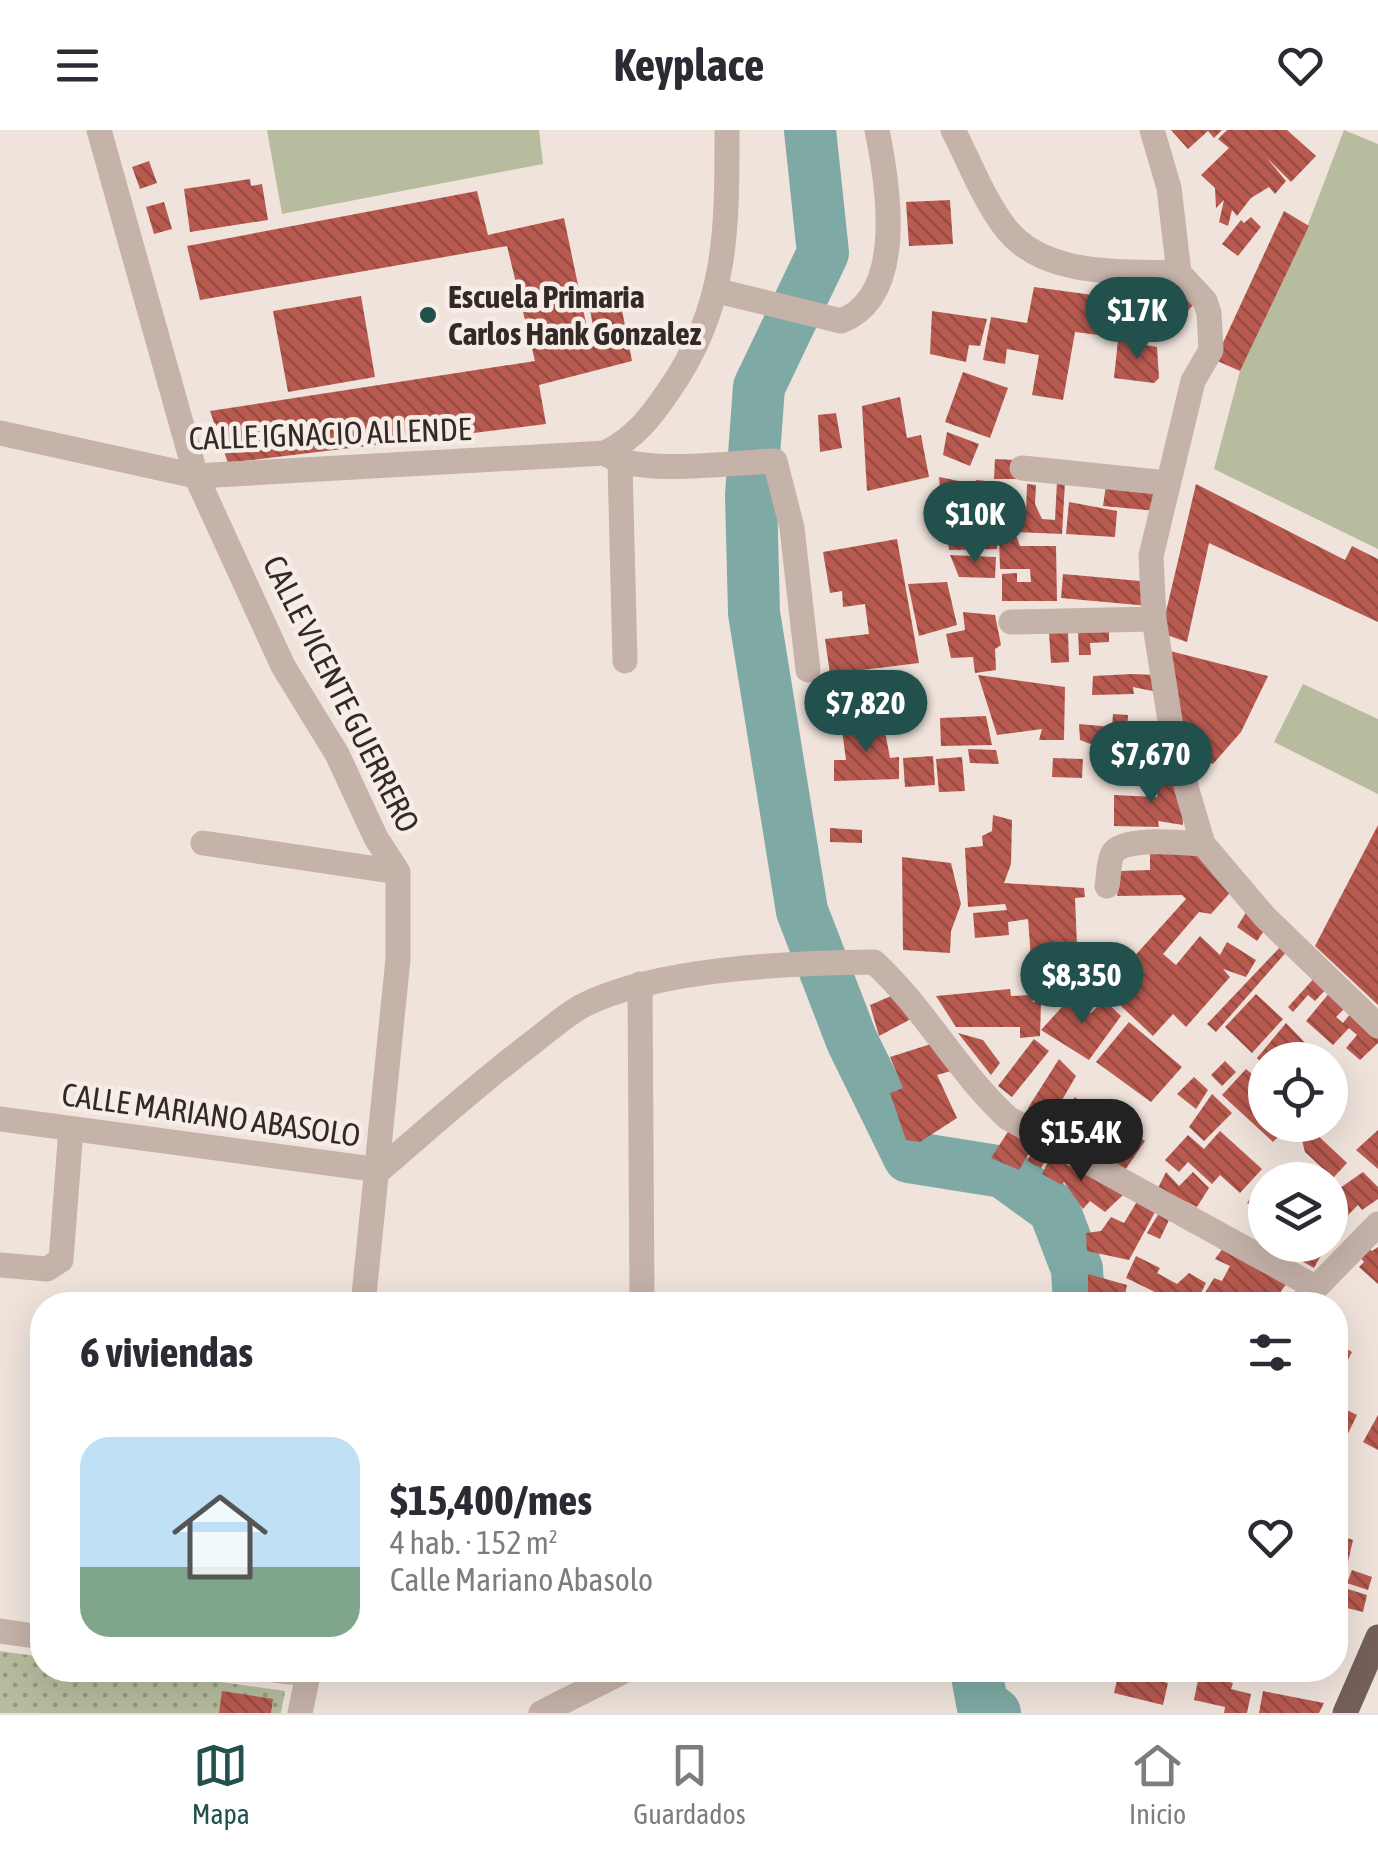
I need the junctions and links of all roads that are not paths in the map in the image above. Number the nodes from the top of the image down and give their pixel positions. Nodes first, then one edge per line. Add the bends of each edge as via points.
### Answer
1 (99, 130) edge
2 (727, 130) edge
3 (877, 130) edge
4 (952, 130) edge
5 (1152, 130) edge
6 (1179, 273) junction
7 (718, 291) junction
8 (0, 433) edge
9 (613, 458) junction
10 (1022, 468) dead end
11 (196, 476) junction
12 (1167, 482) junction
13 (1154, 619) junction
14 (1011, 622) dead end
15 (625, 661) dead end
16 (808, 670) dead end
17 (203, 843) dead end
18 (1203, 844) junction
19 (398, 872) junction
20 (1108, 886) dead end
21 (640, 984) junction
22 (1378, 1026) edge
23 (0, 1119) edge
24 (71, 1129) junction
25 (380, 1170) junction
26 (1378, 1224) edge
27 (0, 1265) edge
28 (365, 1292) edge
29 (642, 1292) edge
30 (1300, 1292) edge
31 (1311, 1292) edge
32 (0, 1631) edge
33 (30, 1635) edge
34 (1378, 1638) edge
35 (306, 1682) edge
36 (602, 1682) edge
37 (300, 1713) edge
38 (541, 1713) edge
39 (1345, 1713) edge

1 - 11 street, CALLE VICENTE GUERRERO
2 - 7 street via 727,224
3 - 7 street via 890,224 881,276 868,304 840,322
4 - 6 street via 1005,228 1026,247 1095,270
5 - 6 street
6 - 12 street via 1205,301 1211,350 1193,380
7 - 9 street via 694,354 646,424
8 - 11 street, CALLE IGNACIO ALLENDE
9 - 11 street, CALLE IGNACIO ALLENDE
9 - 15 street
9 - 16 street, CALLE IGNACIO ALLENDE via 776,461 792,528
10 - 12 street
11 - 19 street, CALLE VICENTE GUERRERO via 283,666
12 - 13 street via 1151,556
13 - 14 street
13 - 18 street via 1171,726
17 - 19 street
18 - 20 street via 1118,848
18 - 22 street via 1265,917
19 - 25 street, CALLE VICENTE GUERRERO via 398,958
21 - 25 street, CALLE MARIANO ABASOLO via 578,1008
21 - 29 street
21 - 30 street, CALLE MARIANO ABASOLO via 795,964 874,962 1008,1118
23 - 24 street, CALLE MARIANO ABASOLO
24 - 25 street, CALLE MARIANO ABASOLO
24 - 27 street via 61,1260 46,1269
25 - 28 street, CALLE VICENTE GUERRERO
26 - 31 street
32 - 33 street
34 - 39 main road
35 - 37 street
36 - 38 street

